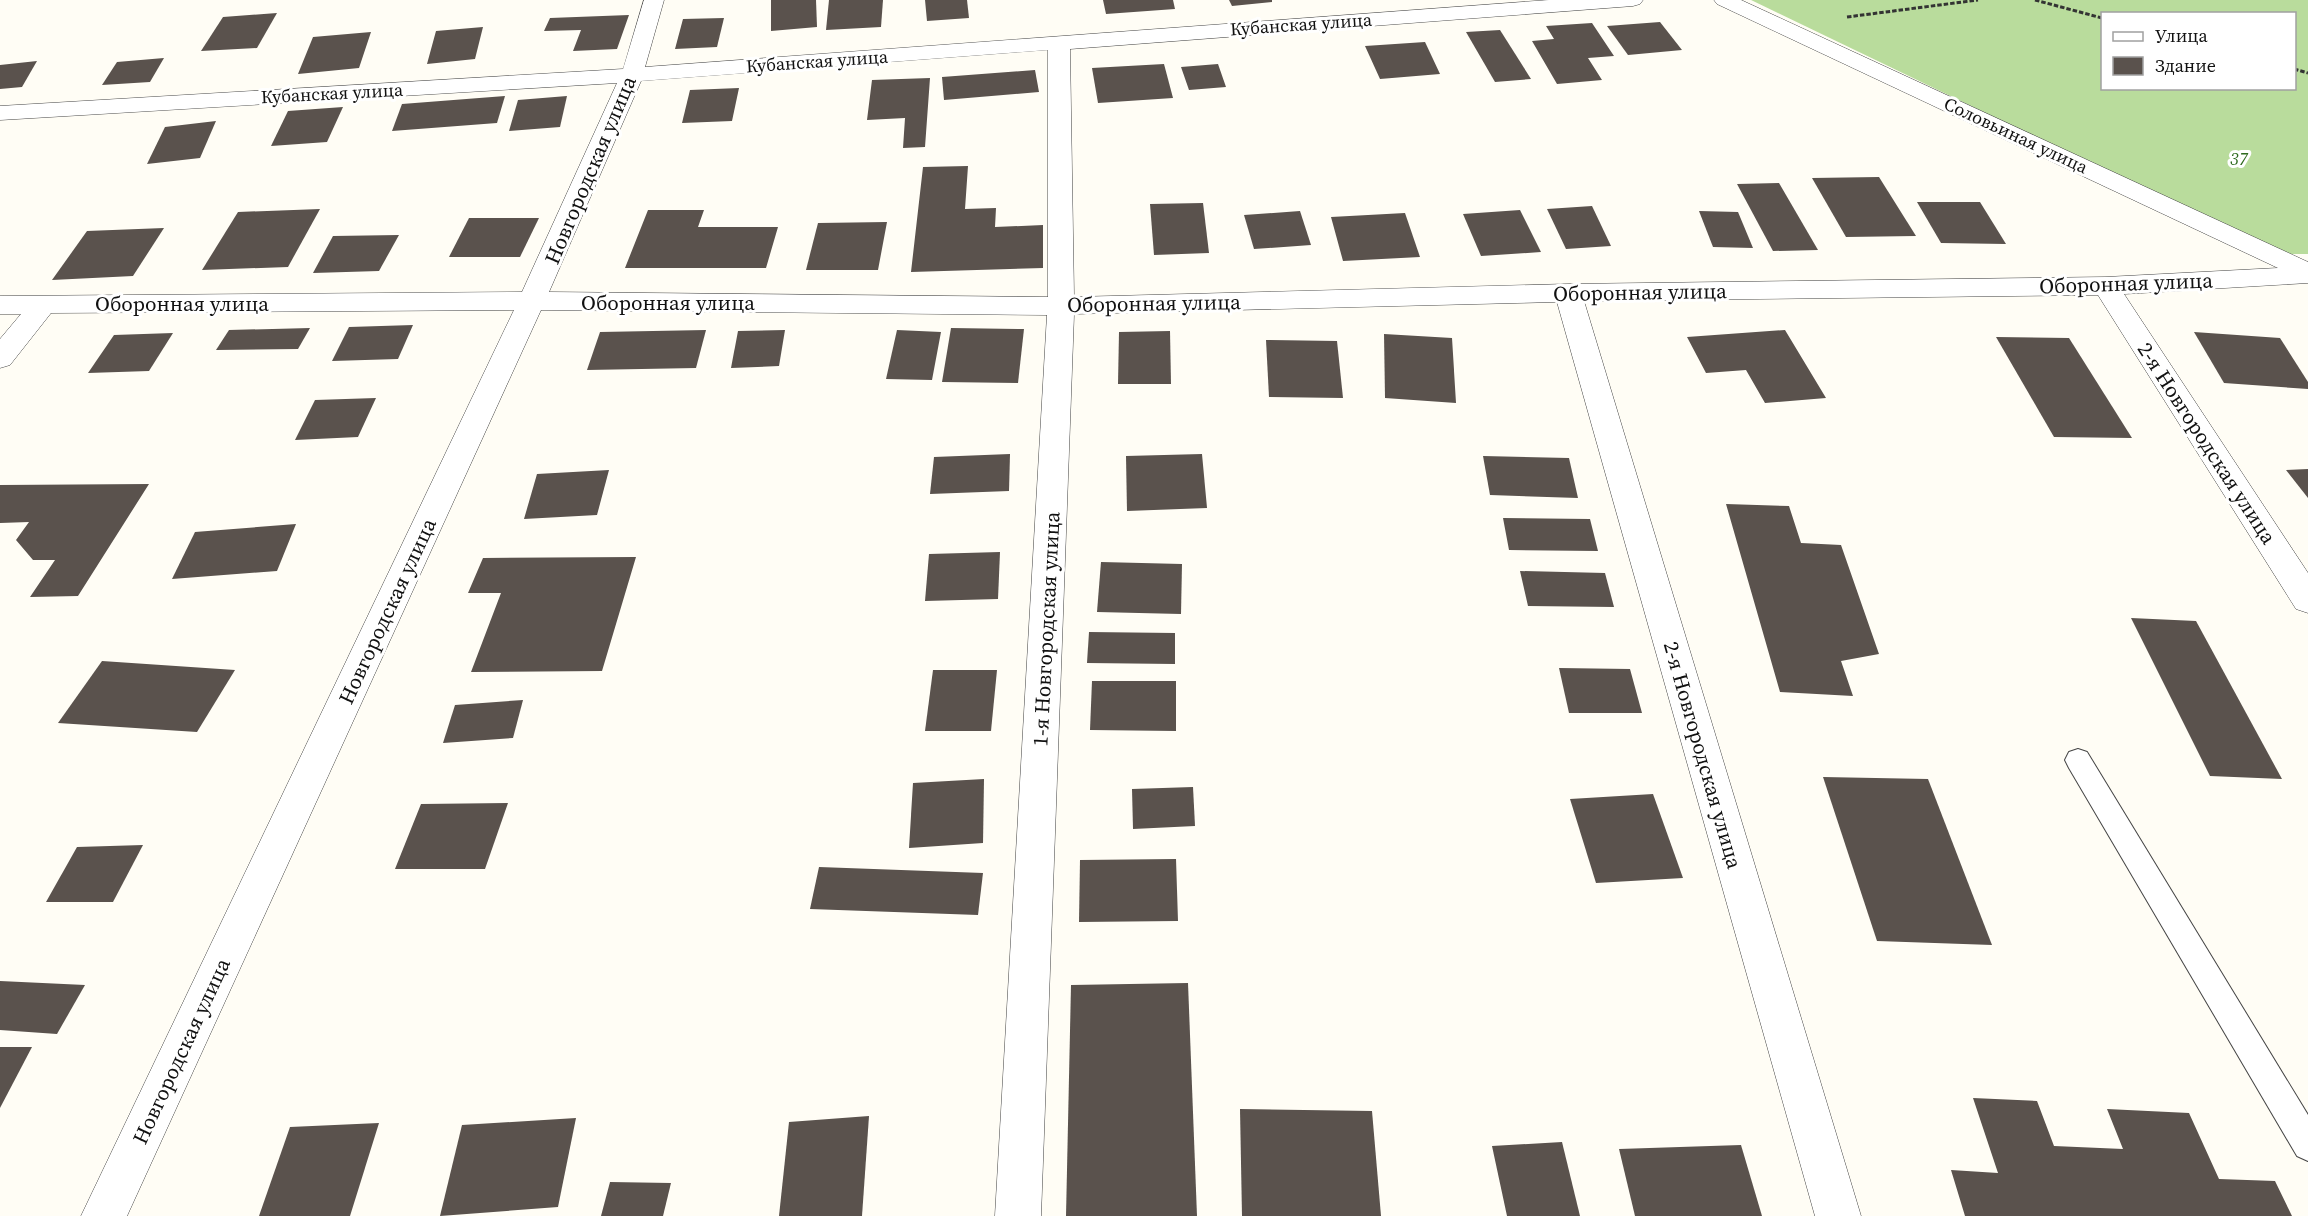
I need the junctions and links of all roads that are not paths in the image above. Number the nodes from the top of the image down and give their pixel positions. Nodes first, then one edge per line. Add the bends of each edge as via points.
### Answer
1 (654, 0) edge
2 (1633, 0) edge
3 (1724, 0) edge
4 (1059, 42) junction
5 (632, 75) junction
6 (0, 113) edge
7 (2308, 274) edge
8 (2106, 286) junction
9 (1568, 293) junction
10 (532, 301) junction
11 (44, 304) junction
12 (0, 305) edge
13 (1061, 306) junction
14 (0, 358) edge
15 (2308, 600) edge
16 (2078, 760) dead end
17 (2308, 1145) edge
18 (104, 1216) edge
19 (1018, 1216) edge
20 (1838, 1216) edge

1 - 5 street, Новгородская улица
2 - 4 street, Кубанская улица
3 - 7 street, Соловьиная улица
4 - 5 street, Кубанская улица
4 - 13 street, 1-я Новгородская улица
5 - 6 street, Кубанская улица
5 - 10 street, Новгородская улица
7 - 8 street, Оборонная улица
8 - 9 street, Оборонная улица
8 - 15 street, 2-я Новгородская улица
9 - 13 street, Оборонная улица
9 - 20 street, 2-я Новгородская улица
10 - 11 street, Оборонная улица
10 - 13 street, Оборонная улица
10 - 18 street, Новгородская улица
11 - 12 street, Оборонная улица
11 - 14 street
13 - 19 street, 1-я Новгородская улица
16 - 17 lane

